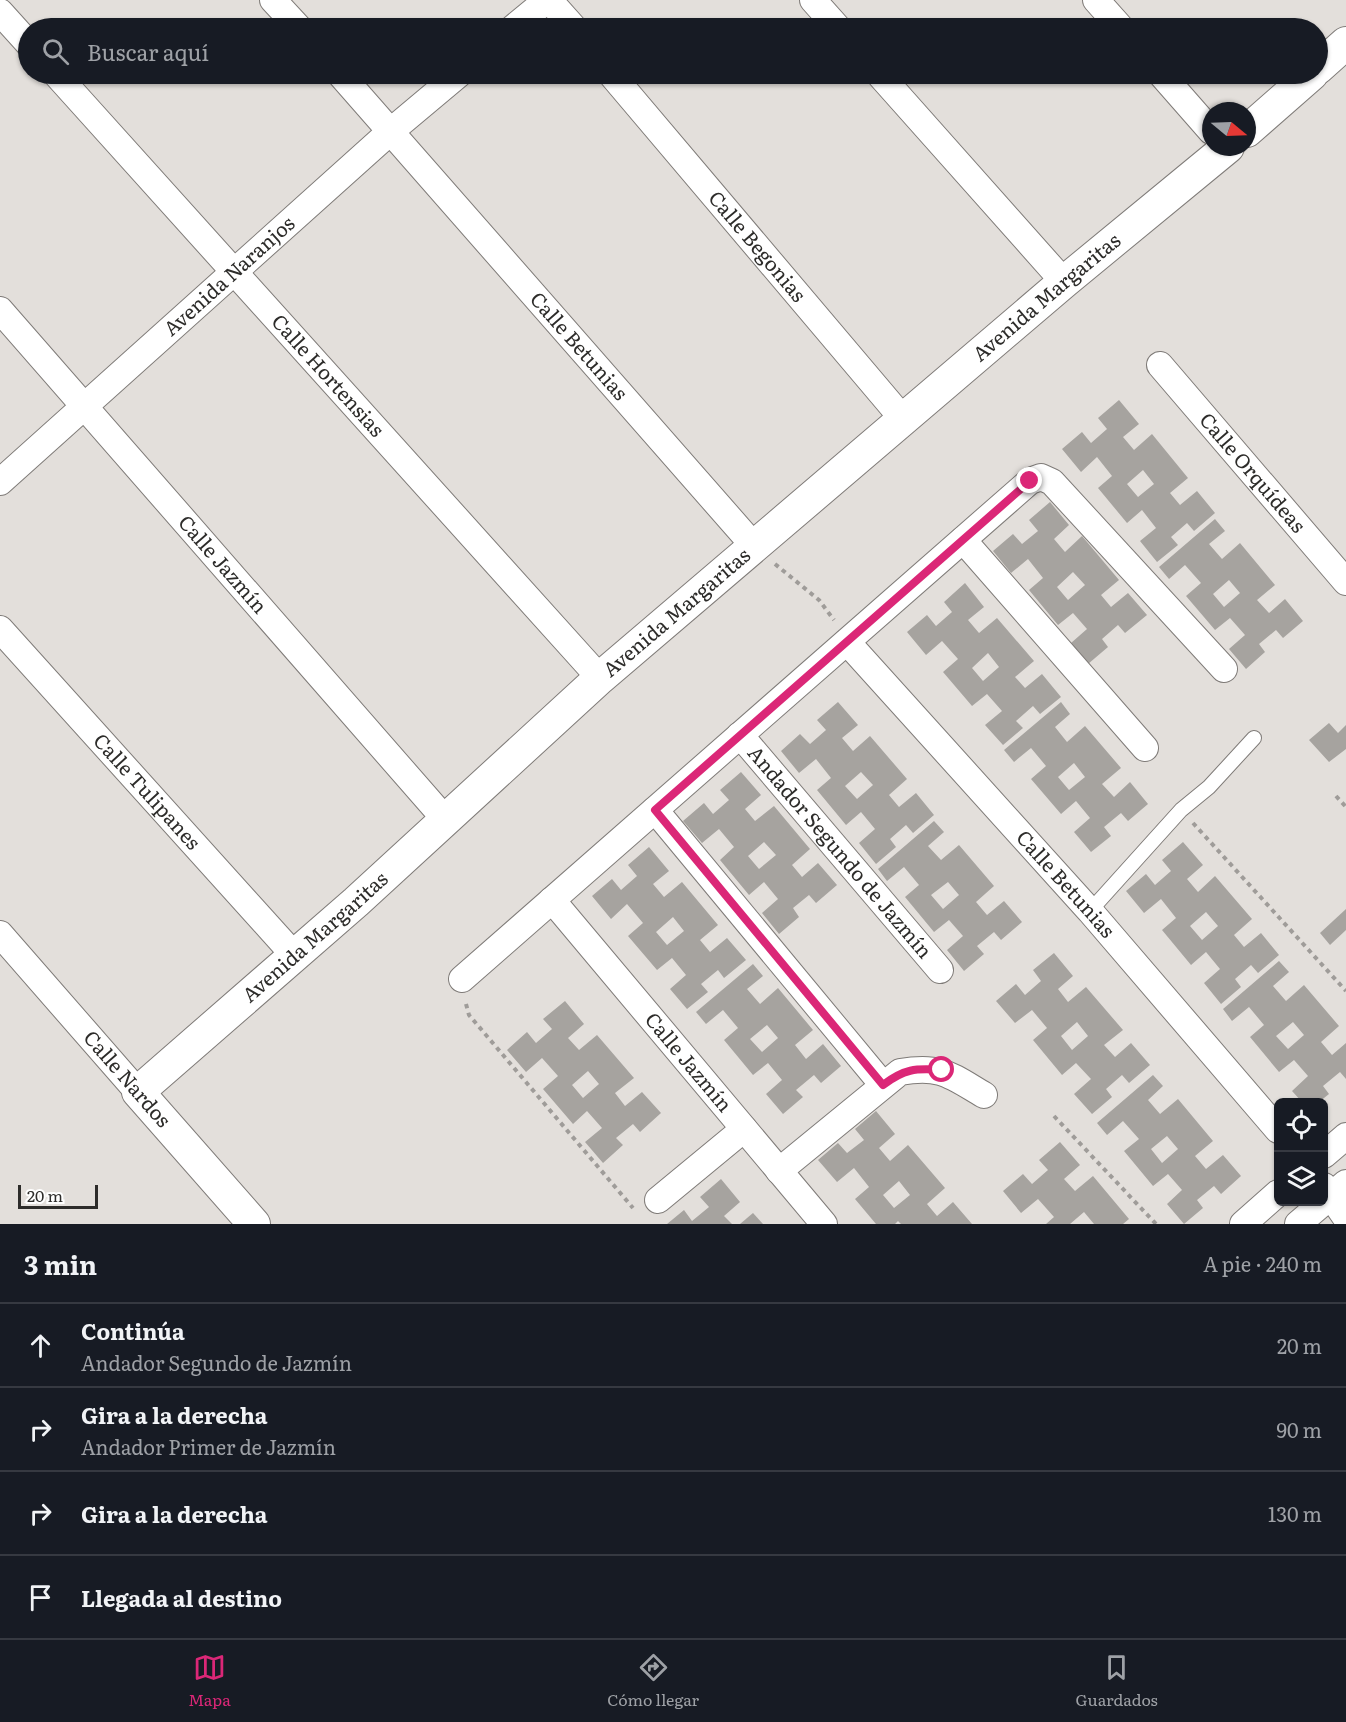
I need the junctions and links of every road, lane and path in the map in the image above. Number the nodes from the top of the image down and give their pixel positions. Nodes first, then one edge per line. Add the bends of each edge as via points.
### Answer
1 (273, 0) edge
2 (548, 0) edge
3 (813, 0) edge
4 (1096, 0) edge
5 (0, 12) edge
6 (290, 18) edge
7 (526, 18) edge
8 (564, 18) edge
9 (829, 18) edge
10 (1112, 18) edge
11 (18, 32) edge
12 (1346, 43) edge
13 (1328, 59) edge
14 (65, 84) edge
15 (349, 84) edge
16 (447, 84) edge
17 (619, 84) edge
18 (888, 84) edge
19 (1171, 84) edge
20 (1299, 84) edge
21 (1202, 115) edge
22 (1256, 119) edge
23 (391, 131) junction
24 (1211, 156) edge
25 (234, 272) junction
26 (1064, 282) junction
27 (0, 310) edge
28 (1160, 365) dead end
29 (84, 405) junction
30 (903, 419) junction
31 (0, 482) edge
32 (963, 540) junction
33 (754, 546) junction
34 (1346, 582) edge
35 (826, 607) dead end
36 (0, 629) edge
37 (847, 642) junction
38 (1224, 669) dead end
39 (600, 678) junction
40 (740, 735) junction
41 (1254, 738) dead end
42 (1144, 747) dead end
43 (1336, 796) dead end
44 (1346, 807) edge
45 (655, 810) junction
46 (1181, 810) junction
47 (444, 818) junction
48 (552, 900) junction
49 (1090, 911) junction
50 (0, 934) edge
51 (294, 955) junction
52 (940, 970) dead end
53 (462, 979) joint
54 (1346, 991) edge
55 (883, 1085) junction
56 (138, 1092) junction
57 (984, 1095) dead end
58 (1054, 1116) dead end
59 (1274, 1125) edge
60 (744, 1129) junction
61 (1346, 1136) edge
62 (1327, 1152) edge
63 (780, 1171) junction
64 (1333, 1188) edge
65 (1274, 1197) edge
66 (648, 1208) joint
67 (1346, 1218) edge
68 (254, 1224) edge
69 (824, 1224) edge
70 (1156, 1224) edge
71 (1243, 1224) edge
72 (1298, 1224) edge

1 - 6 street
2 - 7 street
2 - 8 street
3 - 9 street
4 - 10 street
5 - 11 street
12 - 13 street
14 - 25 street, Calle Hortensias
15 - 23 street, Calle Betunias
16 - 23 street, Avenida Naranjos
17 - 30 street, Calle Begonias
18 - 26 street
19 - 21 street
20 - 22 street, Avenida Margaritas
23 - 25 street, Avenida Naranjos
23 - 33 street, Calle Betunias
24 - 26 street, Avenida Margaritas
25 - 29 street, Avenida Naranjos
25 - 39 street, Calle Hortensias
26 - 30 street, Avenida Margaritas
27 - 29 street, Calle Jazmín
28 - 34 street, Calle Orquídeas
29 - 31 street, Avenida Naranjos
29 - 47 street, Calle Jazmín
30 - 33 street, Avenida Margaritas
32 - 37 street
32 - 38 street via 1030,481 1041,477 1052,482
32 - 42 street
33 - 35 path
33 - 39 street, Avenida Margaritas
36 - 51 street, Calle Tulipanes
37 - 40 street
37 - 49 street, Calle Betunias
39 - 47 street, Avenida Margaritas
40 - 45 street
40 - 52 street, Andador Segundo de Jazmín
41 - 46 lane via 1209,787
43 - 44 path
45 - 48 street
45 - 55 street
46 - 49 lane
46 - 54 path
47 - 51 street, Avenida Margaritas
48 - 53 street
48 - 60 street, Calle Jazmín
49 - 59 street, Calle Betunias
50 - 56 street, Calle Nardos
51 - 56 street, Avenida Margaritas
53 - 66 path via 469,1015
55 - 57 street via 900,1072 942,1070
55 - 63 street
56 - 68 street, Calle Nardos
58 - 70 path
60 - 63 street, Calle Jazmín
60 - 66 street
61 - 62 street
63 - 69 street, Calle Jazmín
64 - 67 street
64 - 72 street
65 - 71 street

